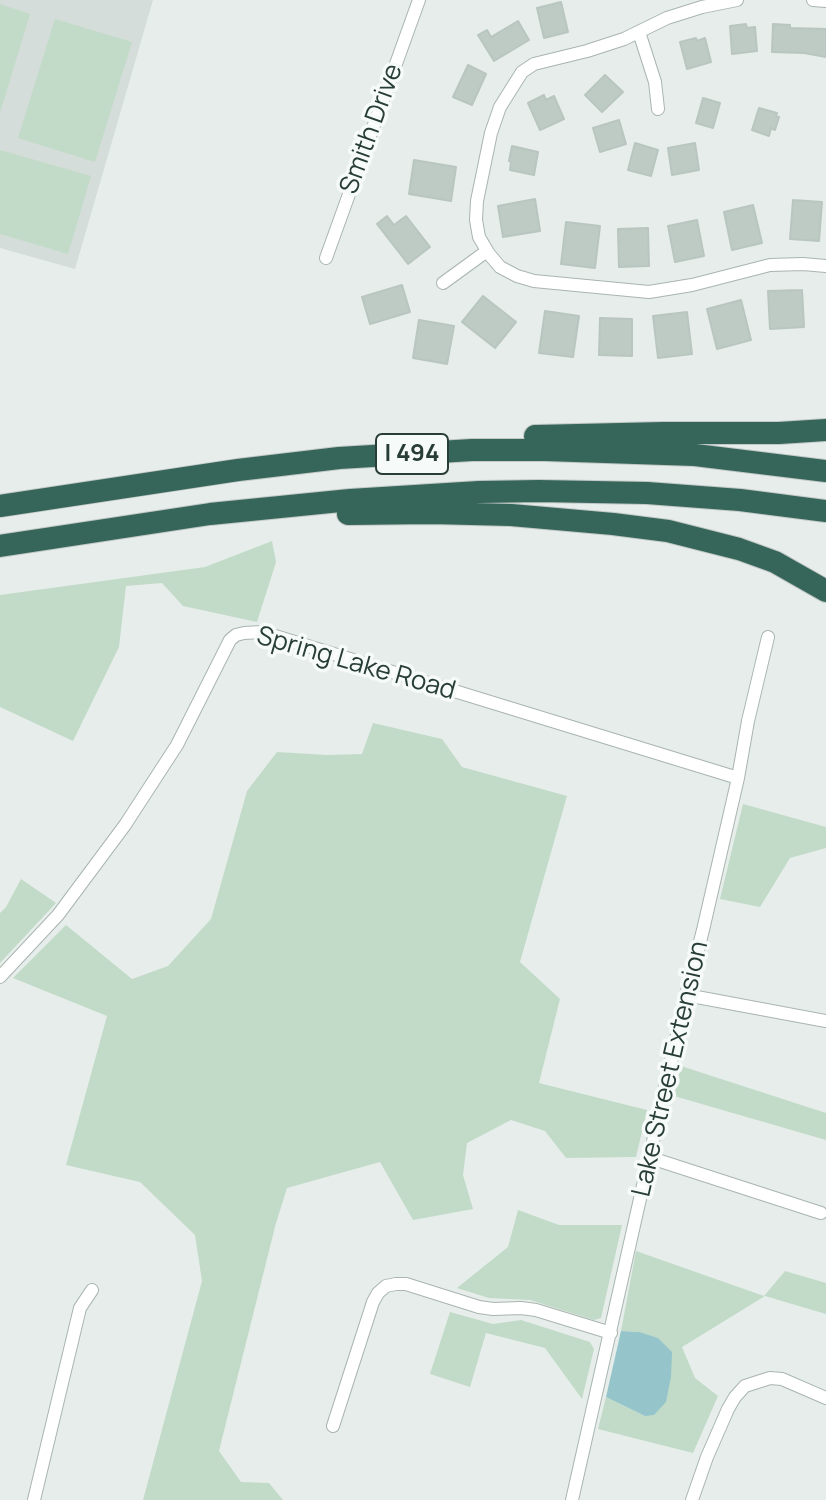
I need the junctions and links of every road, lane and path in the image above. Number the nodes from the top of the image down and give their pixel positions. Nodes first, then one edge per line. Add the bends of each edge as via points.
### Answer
1 (419, 0) edge
2 (737, 0) edge
3 (813, 0) edge
4 (826, 1) edge
5 (639, 32) junction
6 (658, 109) dead end
7 (487, 251) junction
8 (326, 258) dead end
9 (826, 266) edge
10 (443, 283) dead end
11 (826, 430) edge
12 (392, 454) junction
13 (826, 471) edge
14 (308, 505) junction
15 (0, 506) edge
16 (826, 511) edge
17 (0, 546) edge
18 (826, 591) edge
19 (768, 637) dead end
20 (738, 778) junction
21 (0, 977) edge
22 (686, 995) junction
23 (826, 1021) edge
24 (651, 1158) junction
25 (821, 1213) dead end
26 (92, 1290) dead end
27 (611, 1333) junction
28 (826, 1398) edge
29 (333, 1426) dead end
30 (34, 1500) edge
31 (572, 1500) edge
32 (692, 1500) edge

1 - 8 street, Smith Drive
2 - 5 street via 667,18
3 - 4 street
5 - 6 street
5 - 7 street via 534,64 514,83 491,133 477,201 479,237
7 - 9 street via 500,267 534,281 649,292 770,265
7 - 10 street
11 - 12 highway via 578,434 472,441
12 - 13 highway, I 494 via 659,453
12 - 15 highway, I 494 via 238,470
14 - 16 highway, I 494 via 539,491 675,495
14 - 17 highway, I 494 via 210,514
14 - 18 highway via 344,514 511,515 668,531 775,562
19 - 20 street, Lake Street Extension
20 - 21 street, Spring Lake Road via 262,632 236,635 177,745 125,825 58,915
20 - 22 street, Lake Street Extension
22 - 23 street
22 - 24 street, Lake Street Extension
24 - 25 street
24 - 27 street, Lake Street Extension
26 - 30 street via 80,1308
27 - 29 street via 536,1310 479,1307 406,1284 386,1286 373,1302
27 - 31 street, Lake Street Extension
28 - 32 street via 782,1379 745,1386 728,1409

